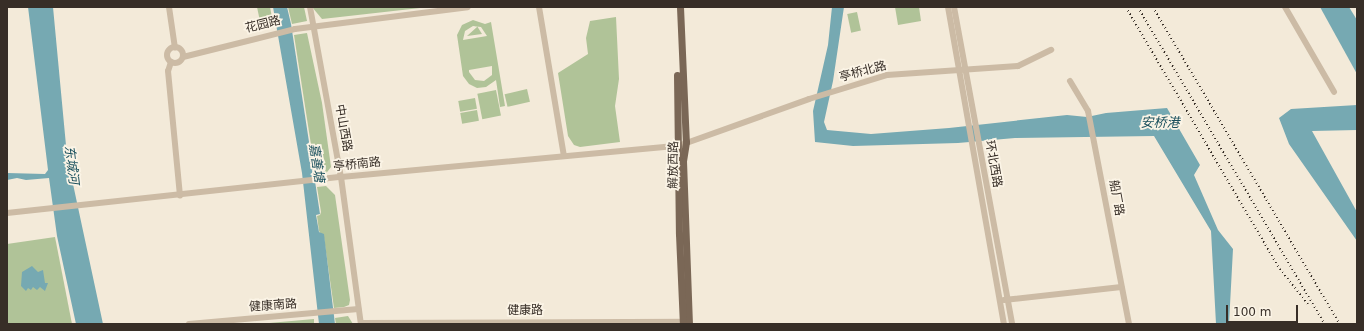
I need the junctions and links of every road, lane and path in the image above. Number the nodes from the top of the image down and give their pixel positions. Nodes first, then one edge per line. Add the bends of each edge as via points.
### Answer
1 (169, 7) edge
2 (310, 7) edge
3 (468, 7) edge
4 (539, 7) edge
5 (675, 7) edge
6 (680, 7) edge
7 (948, 7) edge
8 (954, 7) edge
9 (1285, 7) edge
10 (314, 26) junction
11 (175, 48) junction
12 (1051, 50) dead end
13 (183, 57) junction
14 (171, 62) junction
15 (963, 71) junction
16 (1070, 81) dead end
17 (1334, 92) dead end
18 (686, 142) junction
19 (678, 146) junction
20 (976, 150) junction
21 (564, 156) junction
22 (341, 177) junction
23 (180, 194) junction
24 (7, 213) edge
25 (1121, 287) junction
26 (1007, 300) junction
27 (1000, 301) junction
28 (358, 309) junction
29 (247, 322) edge
30 (361, 323) edge
31 (547, 323) edge
32 (686, 323) edge
33 (189, 324) edge
34 (1004, 324) edge
35 (1012, 324) edge
36 (1129, 324) edge

1 - 11 street via 176,41
2 - 10 street, 中山西路
3 - 10 street, 花园路
4 - 21 street
5 - 19 main road, 解放西路
6 - 18 main road, 解放西路
7 - 15 street, 环北西路
8 - 15 street, 环北西路
9 - 17 street
10 - 13 street, 花园路 via 270,34
10 - 22 street, 中山西路
11 - 13 street via 180,50
11 - 14 street via 170,49 168,53
12 - 15 street, 亭桥北路 via 1018,66
13 - 14 street via 178,62
14 - 23 street via 168,72
15 - 18 street, 亭桥北路 via 887,75
15 - 20 street, 环北西路
16 - 25 street, 船厂路 via 1088,111
18 - 19 street, 亭桥南路
18 - 32 main road, 解放西路 via 683,161
19 - 21 street, 亭桥南路
19 - 32 main road, 解放西路
20 - 26 street, 环北西路
20 - 27 street, 环北西路
21 - 22 street, 亭桥南路
22 - 23 street, 亭桥南路
22 - 28 street, 中山西路
23 - 24 street, 亭桥南路
25 - 26 street
25 - 36 street, 船厂路
26 - 27 street
26 - 35 street, 环北西路
27 - 34 street, 环北西路
28 - 29 street, 健康南路
28 - 30 street, 中山西路
29 - 33 street, 健康南路
30 - 31 street, 健康路
31 - 32 street, 健康路

